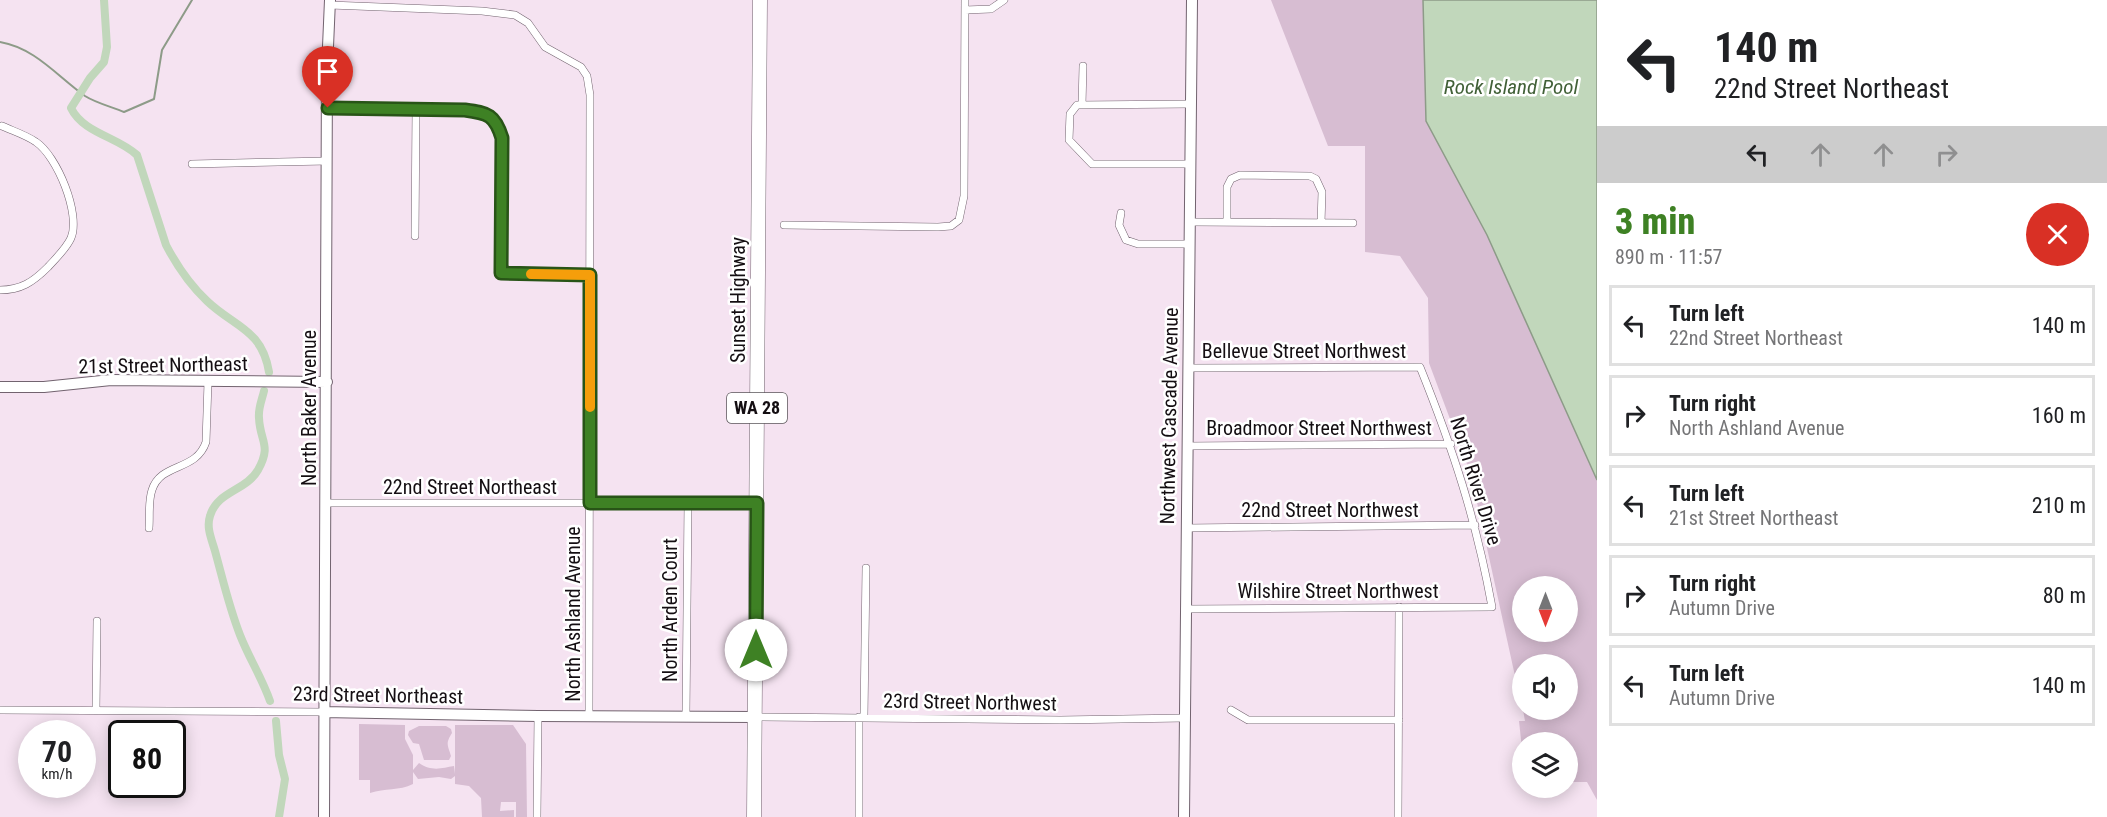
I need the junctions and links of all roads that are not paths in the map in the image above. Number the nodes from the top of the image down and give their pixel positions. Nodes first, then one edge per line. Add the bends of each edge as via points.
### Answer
1 (760, 0) edge
2 (965, 0) edge
3 (1004, 0) edge
4 (1192, 0) edge
5 (330, 2) edge
6 (965, 10) junction
7 (1083, 66) dead end
8 (1190, 104) junction
9 (1082, 105) junction
10 (328, 108) junction
11 (416, 109) junction
12 (2, 126) dead end
13 (327, 161) junction
14 (192, 164) dead end
15 (1190, 164) junction
16 (1121, 213) dead end
17 (1190, 222) junction
18 (1227, 222) junction
19 (1321, 223) junction
20 (1353, 223) dead end
21 (784, 225) dead end
22 (416, 236) dead end
23 (1190, 244) junction
24 (590, 275) junction
25 (0, 290) edge
26 (1420, 367) joint
27 (1188, 368) junction
28 (208, 382) junction
29 (327, 382) junction
30 (0, 387) edge
31 (1451, 444) junction
32 (1187, 446) junction
33 (326, 503) junction
34 (590, 503) junction
35 (688, 503) junction
36 (757, 503) junction
37 (1475, 525) junction
38 (149, 528) dead end
39 (1186, 528) junction
40 (866, 568) dead end
41 (1400, 607) junction
42 (1492, 607) joint
43 (1185, 609) junction
44 (96, 621) dead end
45 (0, 710) edge
46 (1231, 710) dead end
47 (96, 711) junction
48 (323, 712) junction
49 (538, 716) junction
50 (589, 716) junction
51 (686, 716) junction
52 (756, 717) junction
53 (861, 717) junction
54 (1184, 718) junction
55 (1399, 720) junction
56 (324, 817) edge
57 (537, 817) edge
58 (754, 817) edge
59 (860, 817) edge
60 (1184, 817) edge
61 (1398, 817) edge

1 - 36 highway, Sunset Highway / WA 28
2 - 6 street
3 - 6 street via 986,10
4 - 8 street, Northwest Cascade Avenue
5 - 10 street, North Baker Avenue
5 - 24 street, North Ashland Avenue via 503,13 522,18 545,47 581,67 590,85
6 - 21 street via 964,196 959,220 945,227
7 - 9 street
8 - 9 street
8 - 15 street, Northwest Cascade Avenue
9 - 15 street via 1070,114 1069,140 1092,164
10 - 11 street
10 - 13 street, North Baker Avenue
11 - 22 street
11 - 24 street via 475,111 485,113 497,123 502,138 501,273
12 - 25 street via 44,148 66,190 74,224 64,250 41,274 28,285
13 - 14 street
13 - 29 street, North Baker Avenue
15 - 17 street, Northwest Cascade Avenue
16 - 23 street via 1119,225 1126,240 1138,244
17 - 18 street
17 - 23 street, Northwest Cascade Avenue
18 - 19 street
18 - 19 street via 1227,186 1231,179 1310,176 1322,192
19 - 20 street
23 - 27 street, Northwest Cascade Avenue
24 - 34 street, North Ashland Avenue
26 - 27 street, Bellevue Street Northwest
26 - 31 street, North River Drive
27 - 32 street, Northwest Cascade Avenue
28 - 29 street, 21st Street Northeast
28 - 30 street, 21st Street Northeast via 111,380
28 - 38 street via 203,450 157,480 150,497
29 - 33 street, North Baker Avenue
31 - 32 street, Broadmoor Street Northwest
31 - 37 street, North River Drive
32 - 39 street, Northwest Cascade Avenue
33 - 34 street, 22nd Street Northeast
33 - 48 street, North Baker Avenue
34 - 35 street, 22nd Street Northeast
34 - 50 street, North Ashland Avenue
35 - 36 street, 22nd Street Northeast
35 - 51 street, North Arden Court
36 - 52 highway, Sunset Highway / WA 28
37 - 39 street, 22nd Street Northwest
37 - 42 street, North River Drive
39 - 43 street, Northwest Cascade Avenue
40 - 53 street
41 - 42 street, Wilshire Street Northwest
41 - 43 street, Wilshire Street Northwest
41 - 55 street
43 - 54 street, Northwest Cascade Avenue
44 - 47 street
45 - 47 street, 23rd Street Northeast
46 - 55 street via 1248,720
47 - 48 street, 23rd Street Northeast
48 - 49 street, 23rd Street Northeast
48 - 56 street, North Baker Avenue
49 - 50 street, 23rd Street Northeast
49 - 57 street, North Ashland Avenue
50 - 51 street, 23rd Street Northeast
51 - 52 street, 23rd Street Northeast
52 - 53 street, 23rd Street Northwest
52 - 58 highway, Sunset Highway / WA 28
53 - 54 street, 23rd Street Northwest
53 - 59 street
54 - 60 street, Northwest Cascade Avenue
55 - 61 street

